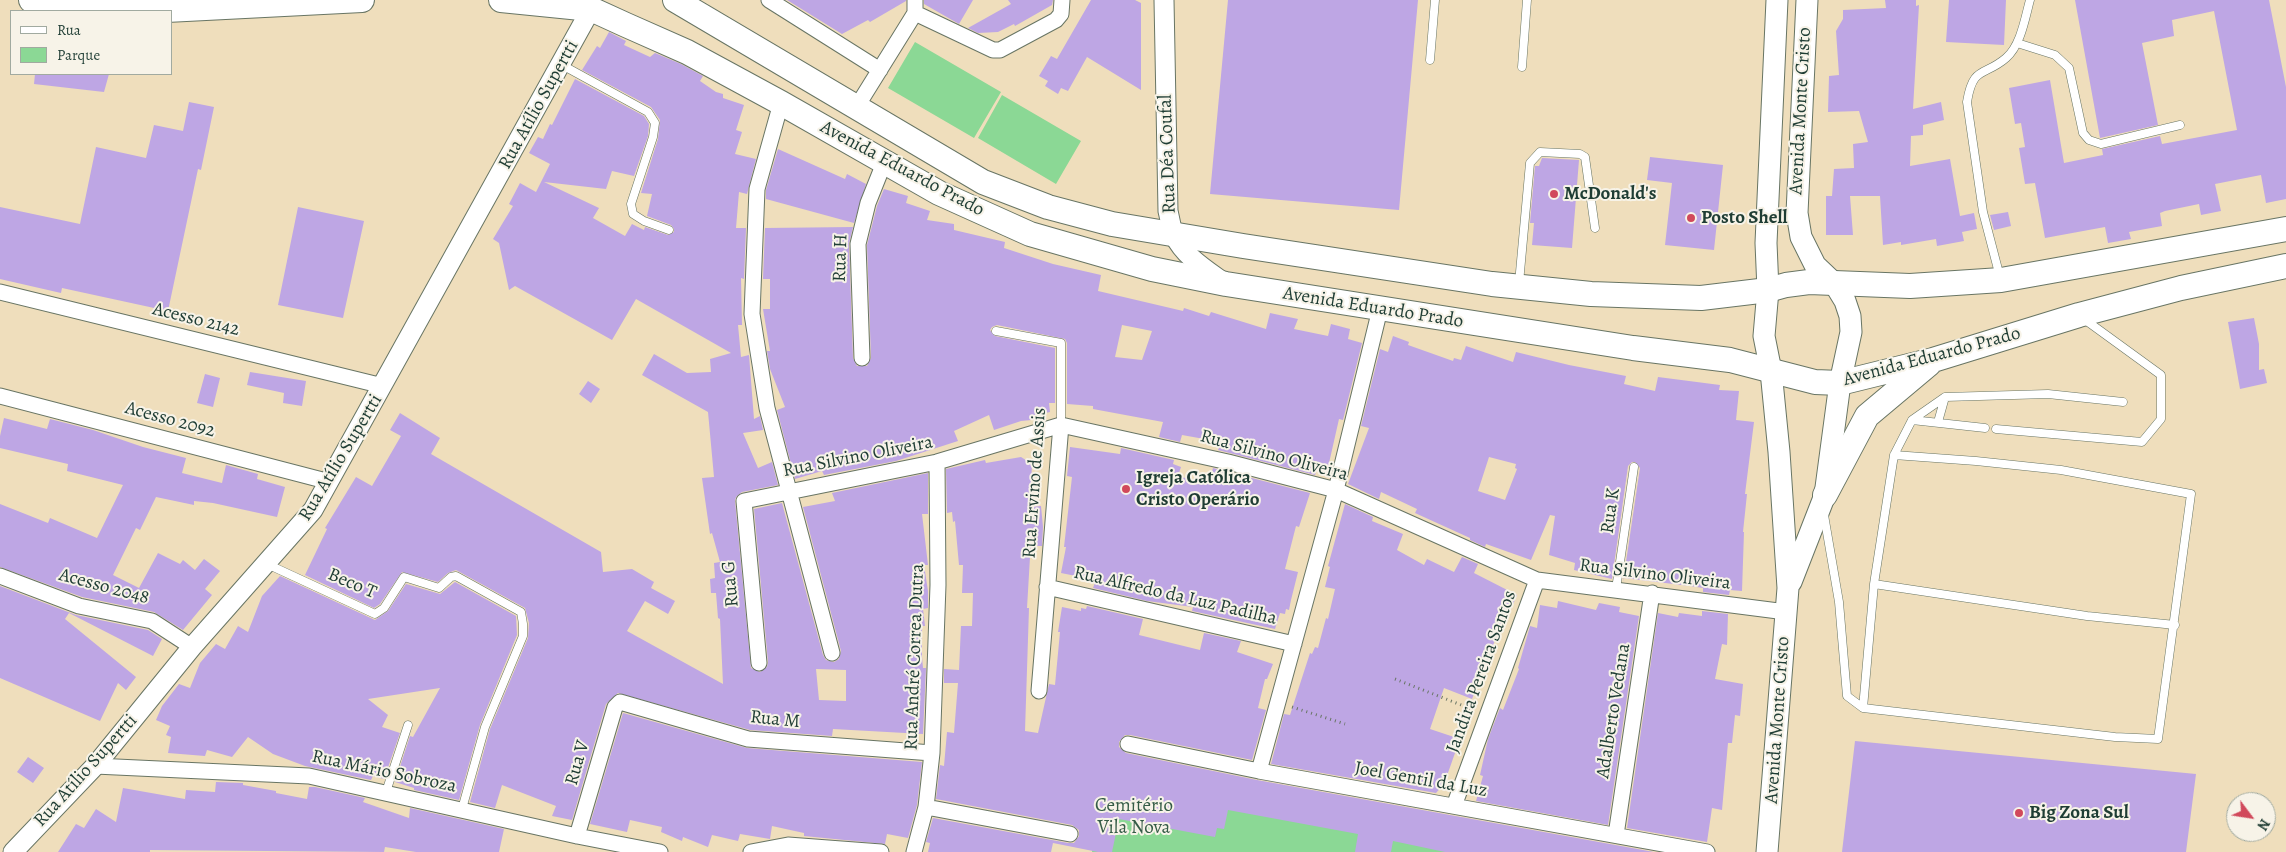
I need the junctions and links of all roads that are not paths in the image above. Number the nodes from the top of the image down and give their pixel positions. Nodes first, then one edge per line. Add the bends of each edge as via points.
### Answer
1 (31, 0) edge
2 (362, 0) edge
3 (501, 0) edge
4 (675, 0) edge
5 (769, 0) edge
6 (1062, 0) edge
7 (1164, 0) edge
8 (1435, 0) edge
9 (1527, 0) edge
10 (1777, 0) edge
11 (1807, 0) edge
12 (2030, 0) edge
13 (113, 4) edge
14 (915, 7) edge
15 (591, 9) junction
16 (143, 10) edge
17 (167, 10) edge
18 (2017, 43) junction
19 (1430, 60) dead end
20 (562, 66) junction
21 (1522, 67) dead end
22 (877, 75) junction
23 (781, 103) junction
24 (856, 108) junction
25 (2180, 125) dead end
26 (884, 163) junction
27 (1595, 228) dead end
28 (2286, 229) edge
29 (669, 230) dead end
30 (1174, 234) junction
31 (2286, 266) edge
32 (2001, 280) junction
33 (1834, 283) junction
34 (1226, 284) junction
35 (1518, 287) junction
36 (1768, 290) junction
37 (0, 292) edge
38 (1380, 309) junction
39 (2079, 315) junction
40 (996, 331) dead end
41 (862, 358) dead end
42 (1933, 360) junction
43 (1771, 371) junction
44 (1840, 383) junction
45 (383, 386) junction
46 (0, 396) edge
47 (1945, 397) junction
48 (2123, 402) dead end
49 (1912, 420) junction
50 (1938, 422) junction
51 (1061, 425) junction
52 (1985, 428) dead end
53 (1996, 428) dead end
54 (1894, 455) junction
55 (937, 462) junction
56 (1634, 467) dead end
57 (330, 482) junction
58 (1336, 490) junction
59 (788, 491) junction
60 (744, 501) joint
61 (1824, 501) junction
62 (267, 564) junction
63 (0, 576) edge
64 (1537, 580) junction
65 (1874, 584) junction
66 (1047, 587) junction
67 (1788, 588) junction
68 (1616, 589) junction
69 (1652, 594) junction
70 (1786, 612) junction
71 (2175, 625) junction
72 (1294, 644) junction
73 (192, 647) junction
74 (832, 653) dead end
75 (759, 663) dead end
76 (1039, 691) dead end
77 (618, 702) joint
78 (1863, 708) junction
79 (408, 725) dead end
80 (1128, 744) dead end
81 (932, 753) junction
82 (95, 766) junction
83 (1259, 771) junction
84 (386, 792) junction
85 (926, 806) junction
86 (1454, 806) junction
87 (462, 809) junction
88 (1070, 834) dead end
89 (1616, 835) junction
90 (577, 836) junction
91 (13, 852) edge
92 (660, 852) edge
93 (751, 852) edge
94 (881, 852) edge
95 (914, 852) edge
96 (1707, 852) edge
97 (1768, 852) edge

1 - 13 main road via 49,4
2 - 17 main road
3 - 15 main road, Avenida Eduardo Prado
4 - 24 main road, Avenida Eduardo Prado
5 - 22 street
6 - 14 street via 1061,14 1056,20 1000,50 993,50
7 - 30 street, Rua Déa Coufal via 1168,211
8 - 19 lane
9 - 21 lane
10 - 36 main road, Avenida Monte Cristo via 1766,243
11 - 33 main road, Avenida Monte Cristo via 1797,213 1801,237 1815,264
12 - 18 lane
13 - 16 main road
14 - 22 street
15 - 20 street, Rua Atílio Supertti
15 - 23 main road, Avenida Eduardo Prado via 687,52
18 - 25 lane via 2055,55 2069,68 2083,133 2089,140 2101,144
18 - 32 lane via 2007,58 1980,72 1970,85 1967,102 1983,212
20 - 29 lane via 648,112 655,123 653,137 631,204 634,214 644,221
20 - 45 street, Rua Atílio Supertti
22 - 24 street
23 - 26 main road, Avenida Eduardo Prado
23 - 59 street via 757,189 752,314 767,408
24 - 30 main road, Avenida Eduardo Prado via 984,182 1039,204 1112,224
26 - 34 main road, Avenida Eduardo Prado via 939,193 1030,234 1152,269
26 - 41 street, Rua H via 868,203 858,244
27 - 35 lane via 1585,157 1540,152 1534,156 1530,163
28 - 32 main road, Avenida Eduardo Prado
30 - 34 street, Rua Déa Coufal via 1193,259
30 - 35 main road, Avenida Eduardo Prado
31 - 39 main road, Avenida Eduardo Prado via 2181,288
32 - 33 main road, Avenida Eduardo Prado via 1910,286
33 - 36 main road, Avenida Eduardo Prado via 1808,282
33 - 44 main road, Avenida Monte Cristo via 1850,316 1851,332
34 - 38 main road, Avenida Eduardo Prado
35 - 36 main road, Avenida Eduardo Prado via 1591,294 1701,298
36 - 43 main road, Avenida Monte Cristo via 1764,336
37 - 45 street, Acesso 2142
38 - 43 main road, Avenida Eduardo Prado via 1730,360
38 - 58 street
39 - 42 main road, Avenida Eduardo Prado
39 - 53 lane via 2161,375 2161,419 2142,442
40 - 51 lane, Rua Ervino de Assis via 1061,343
42 - 44 main road, Avenida Eduardo Prado
42 - 61 main road via 1868,416
43 - 44 main road, Avenida Eduardo Prado via 1815,382
43 - 67 main road, Avenida Monte Cristo
44 - 61 main road, Avenida Monte Cristo
45 - 57 street, Rua Atílio Supertti
46 - 57 street, Acesso 2092
47 - 48 lane via 2048,394
47 - 49 lane
47 - 50 lane
49 - 50 lane
49 - 54 lane
50 - 52 lane
51 - 55 street, Rua Silvino Oliveira
51 - 58 street, Rua Silvino Oliveira
51 - 66 street, Rua Ervino de Assis
54 - 65 lane
54 - 71 lane via 2062,470 2191,494
55 - 59 street, Rua Silvino Oliveira
55 - 81 street, Rua André Correa Dutra via 938,585
56 - 68 lane, Rua K
57 - 62 street, Rua Atílio Supertti via 314,510
58 - 64 street, Rua Silvino Oliveira
58 - 72 street
59 - 60 street, Rua Silvino Oliveira
59 - 74 street
60 - 75 street, Rua G
61 - 67 main road, Avenida Monte Cristo
61 - 78 lane via 1839,602 1847,696
62 - 73 street, Rua Atílio Supertti
62 - 87 lane, Beco T via 375,614 384,608 404,577 439,588 456,576 520,612 523,636 485,727
63 - 73 street, Acesso 2048 via 79,606 152,621
64 - 68 street, Rua Silvino Oliveira
64 - 86 street, Jandira Pereira Santos
65 - 71 lane via 2087,616
65 - 78 lane
66 - 72 street, Rua Alfredo da Luz Padilha
66 - 76 street, Rua Ervino de Assis
67 - 70 main road, Avenida Monte Cristo
68 - 69 street, Rua Silvino Oliveira
69 - 70 street, Rua Silvino Oliveira
69 - 89 street, Adalberto Vedana
70 - 97 main road, Avenida Monte Cristo
71 - 78 lane via 2158,739 2115,737
72 - 83 street
73 - 82 street, Rua Atílio Supertti
77 - 81 street, Rua M via 748,739
77 - 90 street, Rua V
79 - 84 lane
80 - 83 street, Joel Gentil da Luz
81 - 85 street, Rua André Correa Dutra
82 - 84 street, Rua Mário Sobroza via 309,776
82 - 91 street, Rua Atílio Supertti
83 - 86 street, Joel Gentil da Luz
84 - 87 street, Rua Mário Sobroza
85 - 88 street
85 - 95 street, Rua André Correa Dutra
86 - 89 street, Joel Gentil da Luz
87 - 90 street, Rua Mário Sobroza
89 - 96 street, Joel Gentil da Luz
90 - 92 street, Rua Mário Sobroza
93 - 94 street via 788,844

